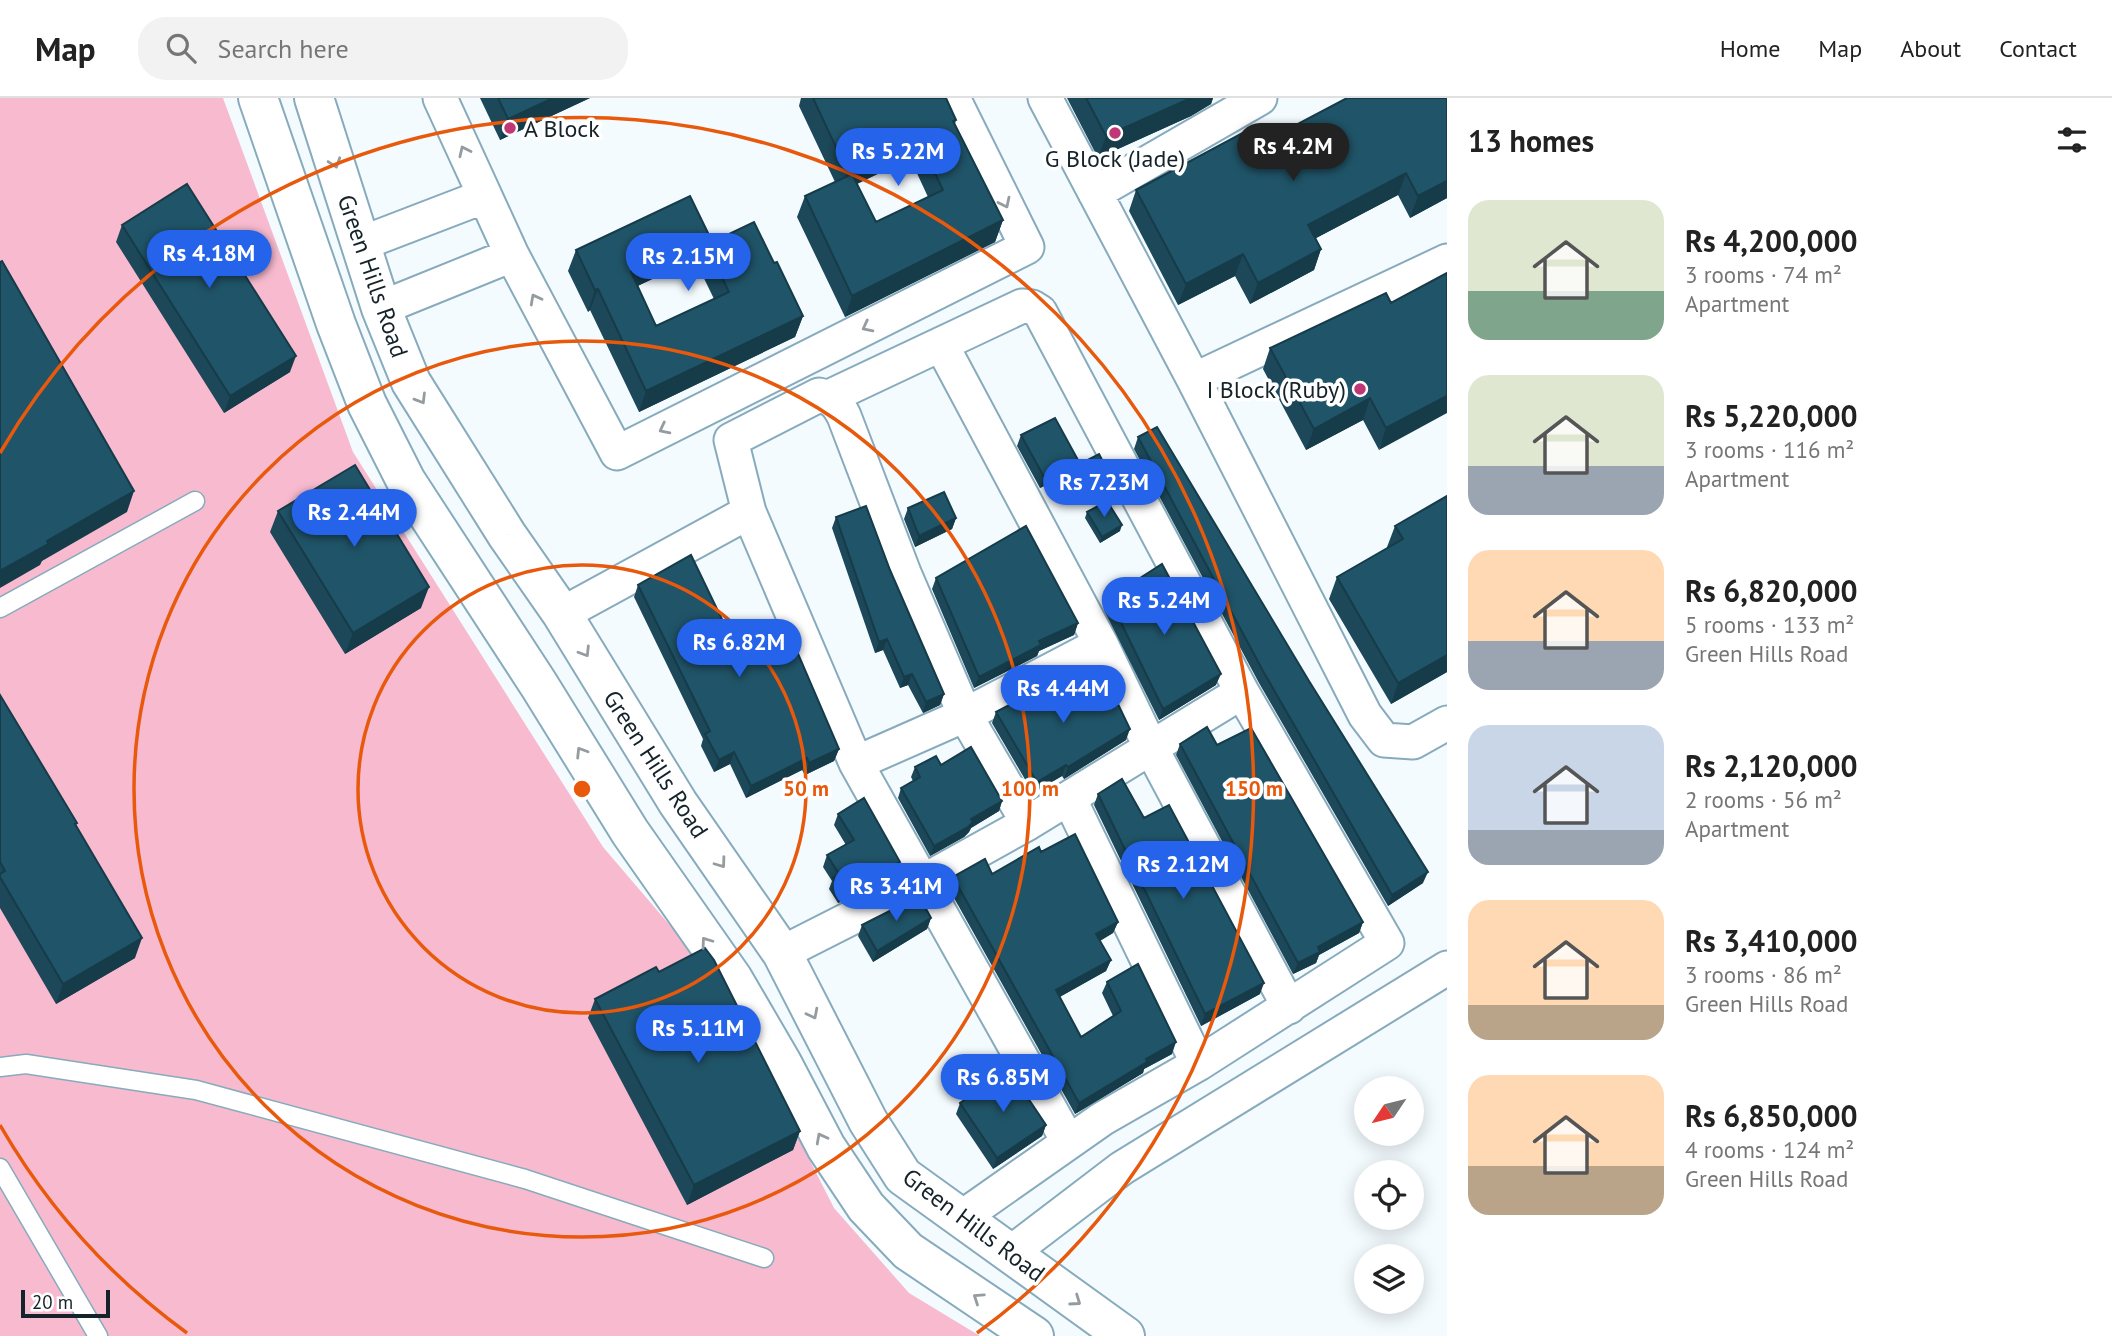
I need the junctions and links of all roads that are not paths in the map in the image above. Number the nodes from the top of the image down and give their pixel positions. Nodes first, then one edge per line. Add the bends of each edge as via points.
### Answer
1 (258, 98) edge
2 (314, 98) edge
3 (440, 98) edge
4 (953, 98) edge
5 (1045, 98) edge
6 (1261, 98) edge
7 (1095, 193) junction
8 (485, 196) junction
9 (360, 244) junction
10 (512, 255) junction
11 (1447, 261) edge
12 (381, 308) junction
13 (941, 344) junction
14 (1194, 380) junction
15 (829, 397) junction
16 (195, 501) dead end
17 (749, 512) junction
18 (0, 608) edge
19 (562, 614) junction
20 (1101, 644) junction
21 (1242, 692) junction
22 (965, 715) junction
23 (1447, 723) edge
24 (1151, 748) junction
25 (856, 762) junction
26 (1069, 798) junction
27 (1027, 823) junction
28 (922, 882) junction
29 (782, 953) junction
30 (1447, 968) edge
31 (1289, 1007) junction
32 (1198, 1064) junction
33 (0, 1067) edge
34 (1068, 1141) junction
35 (0, 1168) edge
36 (961, 1218) junction
37 (1009, 1254) junction
38 (764, 1258) dead end
39 (98, 1336) edge
40 (1034, 1336) edge
41 (1125, 1336) edge

40 -> 1 street, Green Hills Road via 908,1251 866,1207 826,1147 733,979 630,832 406,481 367,404 336,324
2 -> 9 street, Green Hills Road
8 -> 3 street
4 -> 10 street via 1027,247 617,453
5 - 7 street
6 - 7 street
7 - 14 street
8 - 9 street
8 - 10 street
9 - 12 street, Green Hills Road
10 - 12 street
11 - 14 street
12 -> 19 street, Green Hills Road via 411,382
13 - 15 street
13 - 20 street
13 - 21 street via 1022,306 1040,312
14 - 23 street via 1365,715 1384,740 1413,743
15 - 17 street via 819,395 731,440
15 - 22 street via 844,416
16 - 18 lane
17 - 19 street
17 - 25 street
19 -> 29 street, Green Hills Road via 678,803
20 - 22 street
20 - 24 street
21 - 24 street
21 - 31 street via 1387,943
22 - 25 street
22 - 27 street
24 - 26 street
24 - 31 street
25 - 28 street
26 - 27 street
26 - 32 street
27 - 28 street
28 - 29 street
28 - 34 street
29 -> 36 street, Green Hills Road via 868,1121 903,1176
30 - 37 street via 1122,1168
31 - 32 street
32 - 34 street
33 - 38 lane via 26,1064 196,1090 525,1179
34 - 36 street
35 - 39 lane
36 - 37 street, Green Hills Road
37 -> 41 street, Green Hills Road

